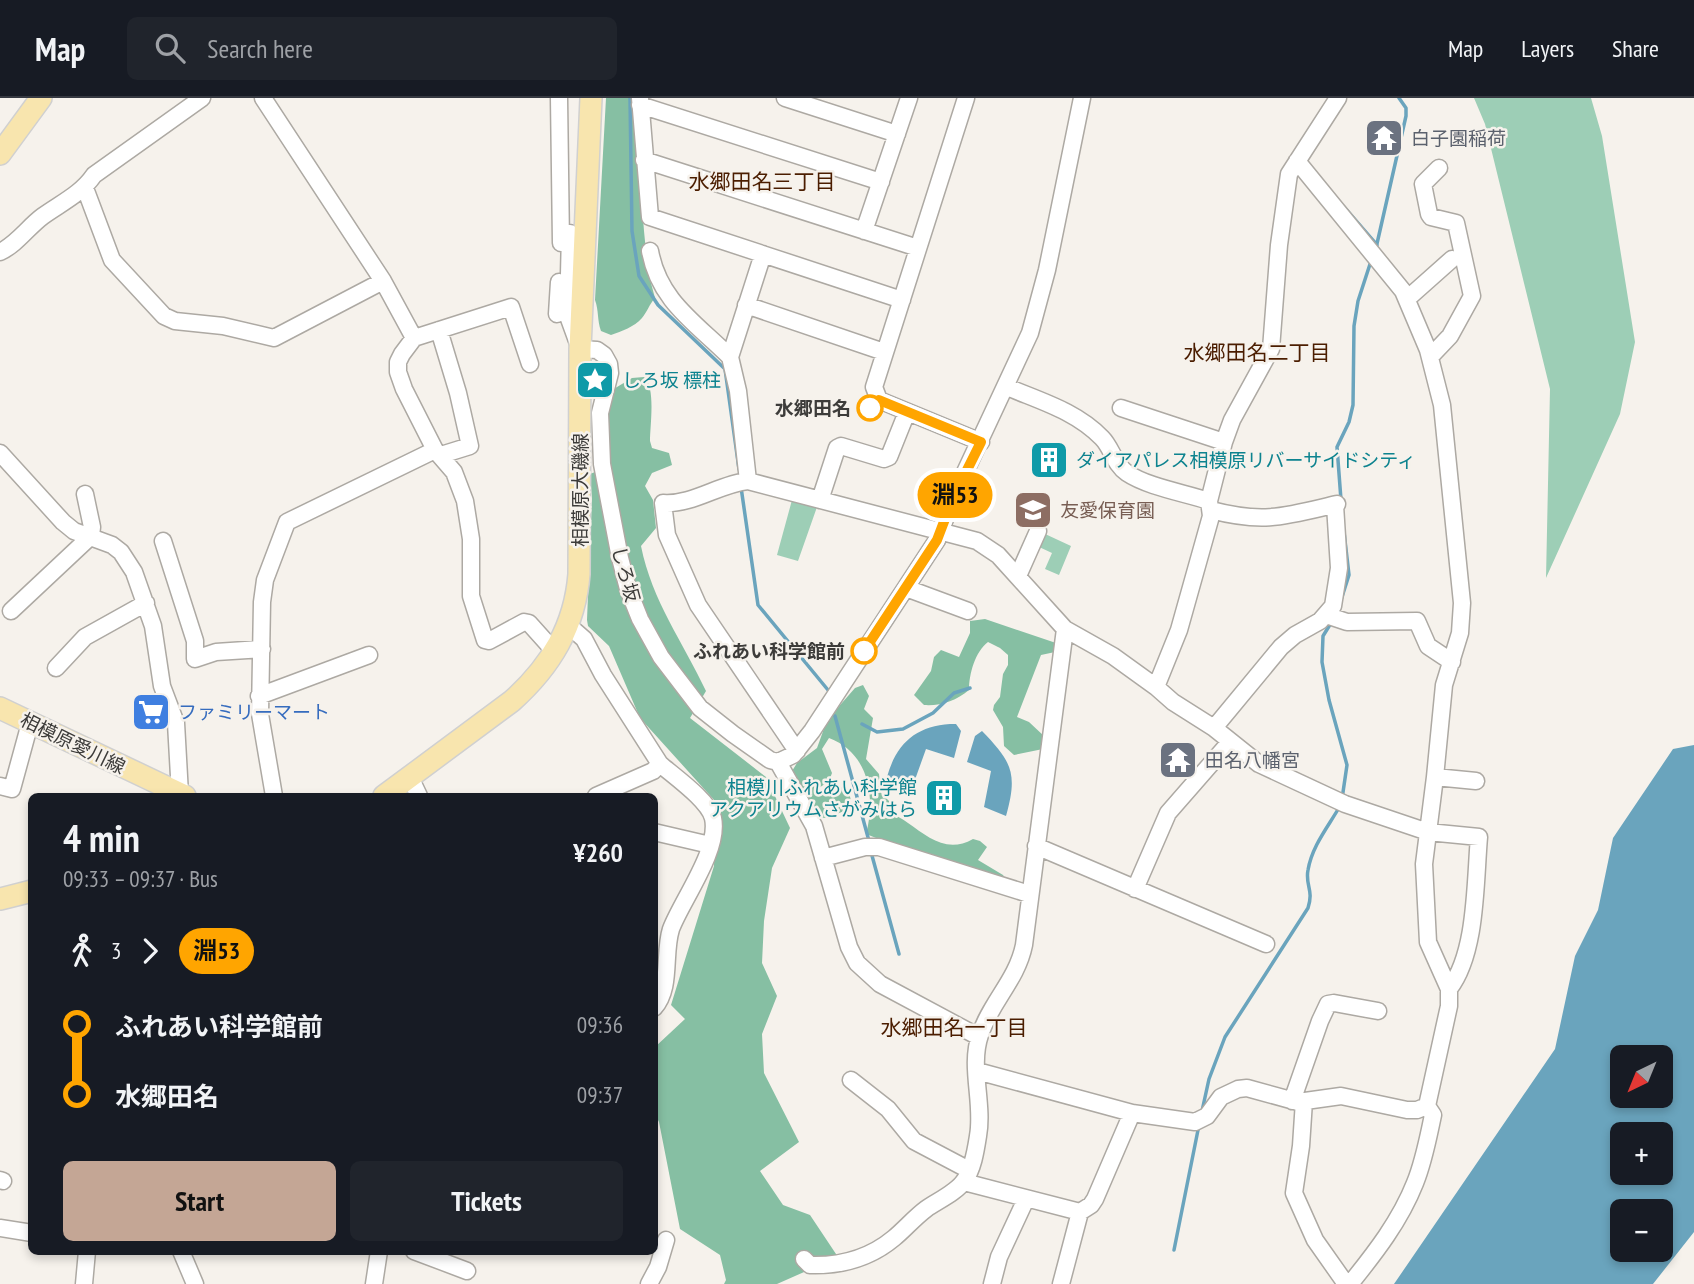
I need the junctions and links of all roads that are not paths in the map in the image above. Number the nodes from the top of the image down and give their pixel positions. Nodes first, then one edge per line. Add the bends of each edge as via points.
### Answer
1 (41, 98) edge
2 (202, 98) edge
3 (263, 98) edge
4 (559, 98) edge
5 (591, 98) edge
6 (785, 98) edge
7 (909, 98) edge
8 (967, 98) edge
9 (1082, 98) edge
10 (1338, 98) edge
11 (640, 102) edge
12 (897, 134) junction
13 (1, 147) edge
14 (645, 160) junction
15 (1297, 161) junction
16 (1439, 168) dead end
17 (881, 182) junction
18 (85, 188) junction
19 (864, 231) junction
20 (561, 233) junction
21 (918, 248) junction
22 (650, 251) dead end
23 (0, 252) edge
24 (763, 254) junction
25 (1452, 259) dead end
26 (383, 281) junction
27 (1407, 299) junction
28 (902, 300) junction
29 (746, 305) junction
30 (557, 314) dead end
31 (439, 330) junction
32 (414, 338) junction
33 (580, 349) junction
34 (884, 352) junction
35 (1430, 357) junction
36 (730, 358) junction
37 (530, 364) dead end
38 (1007, 387) junction
39 (1121, 408) dead end
40 (907, 412) junction
41 (981, 442) junction
42 (1224, 442) junction
43 (0, 453) edge
44 (438, 453) junction
45 (741, 482) junction
46 (85, 494) dead end
47 (820, 500) junction
48 (1210, 505) junction
49 (940, 531) junction
50 (1038, 531) dead end
51 (91, 536) junction
52 (163, 541) dead end
53 (1018, 576) junction
54 (906, 588) junction
55 (145, 603) junction
56 (11, 611) dead end
57 (968, 611) dead end
58 (1332, 617) junction
59 (568, 625) junction
60 (1065, 629) junction
61 (262, 649) junction
62 (555, 653) junction
63 (369, 655) dead end
64 (1452, 662) junction
65 (56, 668) dead end
66 (1156, 687) junction
67 (258, 696) junction
68 (0, 708) edge
69 (30, 723) junction
70 (1214, 728) junction
71 (1230, 742) junction
72 (797, 751) junction
73 (778, 761) junction
74 (660, 764) junction
75 (410, 777) junction
76 (1436, 777) junction
77 (1476, 781) dead end
78 (0, 786) edge
79 (178, 793) edge
80 (182, 793) edge
81 (273, 793) edge
82 (388, 793) edge
83 (418, 793) edge
84 (603, 793) edge
85 (1428, 832) junction
86 (658, 833) edge
87 (710, 845) junction
88 (1036, 846) junction
89 (823, 858) junction
90 (1135, 889) junction
91 (28, 892) edge
92 (1029, 894) junction
93 (0, 900) edge
94 (1266, 944) dead end
95 (1449, 989) junction
96 (658, 1002) edge
97 (1378, 1011) dead end
98 (979, 1037) junction
99 (977, 1071) junction
100 (851, 1080) dead end
101 (1298, 1101) junction
102 (1427, 1106) junction
103 (1132, 1113) junction
104 (967, 1176) junction
105 (1026, 1199) junction
106 (1080, 1212) junction
107 (0, 1228) edge
108 (28, 1232) edge
109 (666, 1240) dead end
110 (87, 1255) edge
111 (183, 1255) edge
112 (378, 1255) edge
113 (425, 1255) edge
114 (804, 1259) dead end
115 (467, 1271) dead end
116 (84, 1284) edge
117 (195, 1284) edge
118 (374, 1284) edge
119 (649, 1284) edge
120 (992, 1284) edge
121 (1061, 1284) edge
122 (1348, 1284) edge

1 - 13 main road
2 - 18 street via 94,175
3 - 26 street
4 - 20 street
5 - 33 main road, 相模原大磯線
6 - 12 street
7 - 12 street
8 - 21 street
9 - 38 street via 1040,295
10 - 15 street
11 - 14 street
11 - 17 street
12 - 17 street
14 - 19 street
14 - 24 street via 650,217
15 - 27 street
15 - 42 street via 1285,192 1271,349
16 - 35 street via 1423,184 1429,214 1455,223 1472,296 1450,336
17 - 19 street
18 - 23 street
18 - 26 street via 112,260 164,316 175,321 274,338
19 - 21 street
20 - 30 street
20 - 33 street via 570,233 568,316
21 - 28 street
22 - 36 street via 667,296
24 - 28 street
24 - 29 street
25 - 27 street
26 - 32 street
27 - 35 street
28 - 34 street
29 - 34 street
29 - 36 street
31 - 32 street
31 - 37 street via 511,306
31 - 44 street via 470,446
32 - 44 street via 398,362 398,372
33 - 59 main road, 相模原大磯線 via 579,574
33 - 73 street, しろ坂 via 597,351 609,365 600,413 602,464 628,589 646,631 700,708 770,760
34 - 40 street via 875,393 879,400
35 - 64 street via 1442,405 1462,603
36 - 45 street via 738,390
38 - 41 street
38 - 48 street via 1056,407 1091,428 1125,471
39 - 42 street
40 - 41 street
40 - 47 street via 884,460 837,448
41 - 49 street
42 - 48 street
43 - 51 street via 63,522
44 - 61 street via 287,522 265,580
44 - 62 street via 454,472 465,501 471,539 471,596 485,640 524,622
45 - 47 street
45 - 72 street via 663,503 667,535 698,605
46 - 51 street
47 - 49 street
48 - 58 street via 1256,519 1336,504 1339,578
48 - 66 street via 1179,630
49 - 53 street via 977,541
49 - 54 street
50 - 53 street
51 - 55 street via 129,561
51 - 56 street
52 - 61 street via 195,641 195,659 216,652
53 - 60 street
54 - 57 street
54 - 72 street
55 - 65 street via 85,637
55 - 80 street via 157,640 162,686 176,723
58 - 64 street via 1417,621 1428,646
58 - 70 street via 1281,647
59 - 62 main road, 相模原大磯線
59 - 74 street via 584,639
60 - 66 street
60 - 88 street
61 - 67 street
62 - 75 main road, 相模原大磯線 via 512,701
63 - 67 street
64 - 76 street via 1444,685
66 - 70 street
67 - 81 street
68 - 69 main road, 相模原愛川線
69 - 78 street via 12,789
69 - 79 main road, 相模原愛川線
70 - 71 street
71 - 85 street via 1259,764 1339,802
71 - 90 street via 1168,813
72 - 73 street
73 - 89 street via 814,826
74 - 84 street
74 - 87 street via 709,810 713,826
75 - 82 main road, 相模原大磯線
75 - 83 street
76 - 77 street
76 - 85 street
85 - 95 street via 1424,864 1428,942
85 - 95 street via 1479,837 1472,924 1459,975
86 - 87 street
87 - 96 street via 671,930
88 - 90 street
88 - 92 street
89 - 92 street via 872,847
89 - 98 street via 849,947 864,972
90 - 94 street
91 - 93 main road
92 - 98 street via 1018,967
95 - 102 street
97 - 101 street via 1328,1004
98 - 99 street
99 - 103 street
99 - 104 street via 981,1115
100 - 104 street via 888,1109 914,1142
101 - 102 street via 1341,1096 1407,1110
101 - 103 street via 1247,1088 1221,1097 1201,1119
101 - 122 street via 1301,1146 1294,1193 1315,1240
102 - 122 street via 1433,1115 1415,1185 1383,1241
103 - 106 street via 1095,1199
104 - 105 street
104 - 114 street via 893,1240 872,1252 834,1265 810,1265
105 - 106 street
105 - 120 street via 999,1257
106 - 121 street
107 - 108 street
109 - 119 street
110 - 116 street
111 - 117 street
112 - 118 street
113 - 115 street

